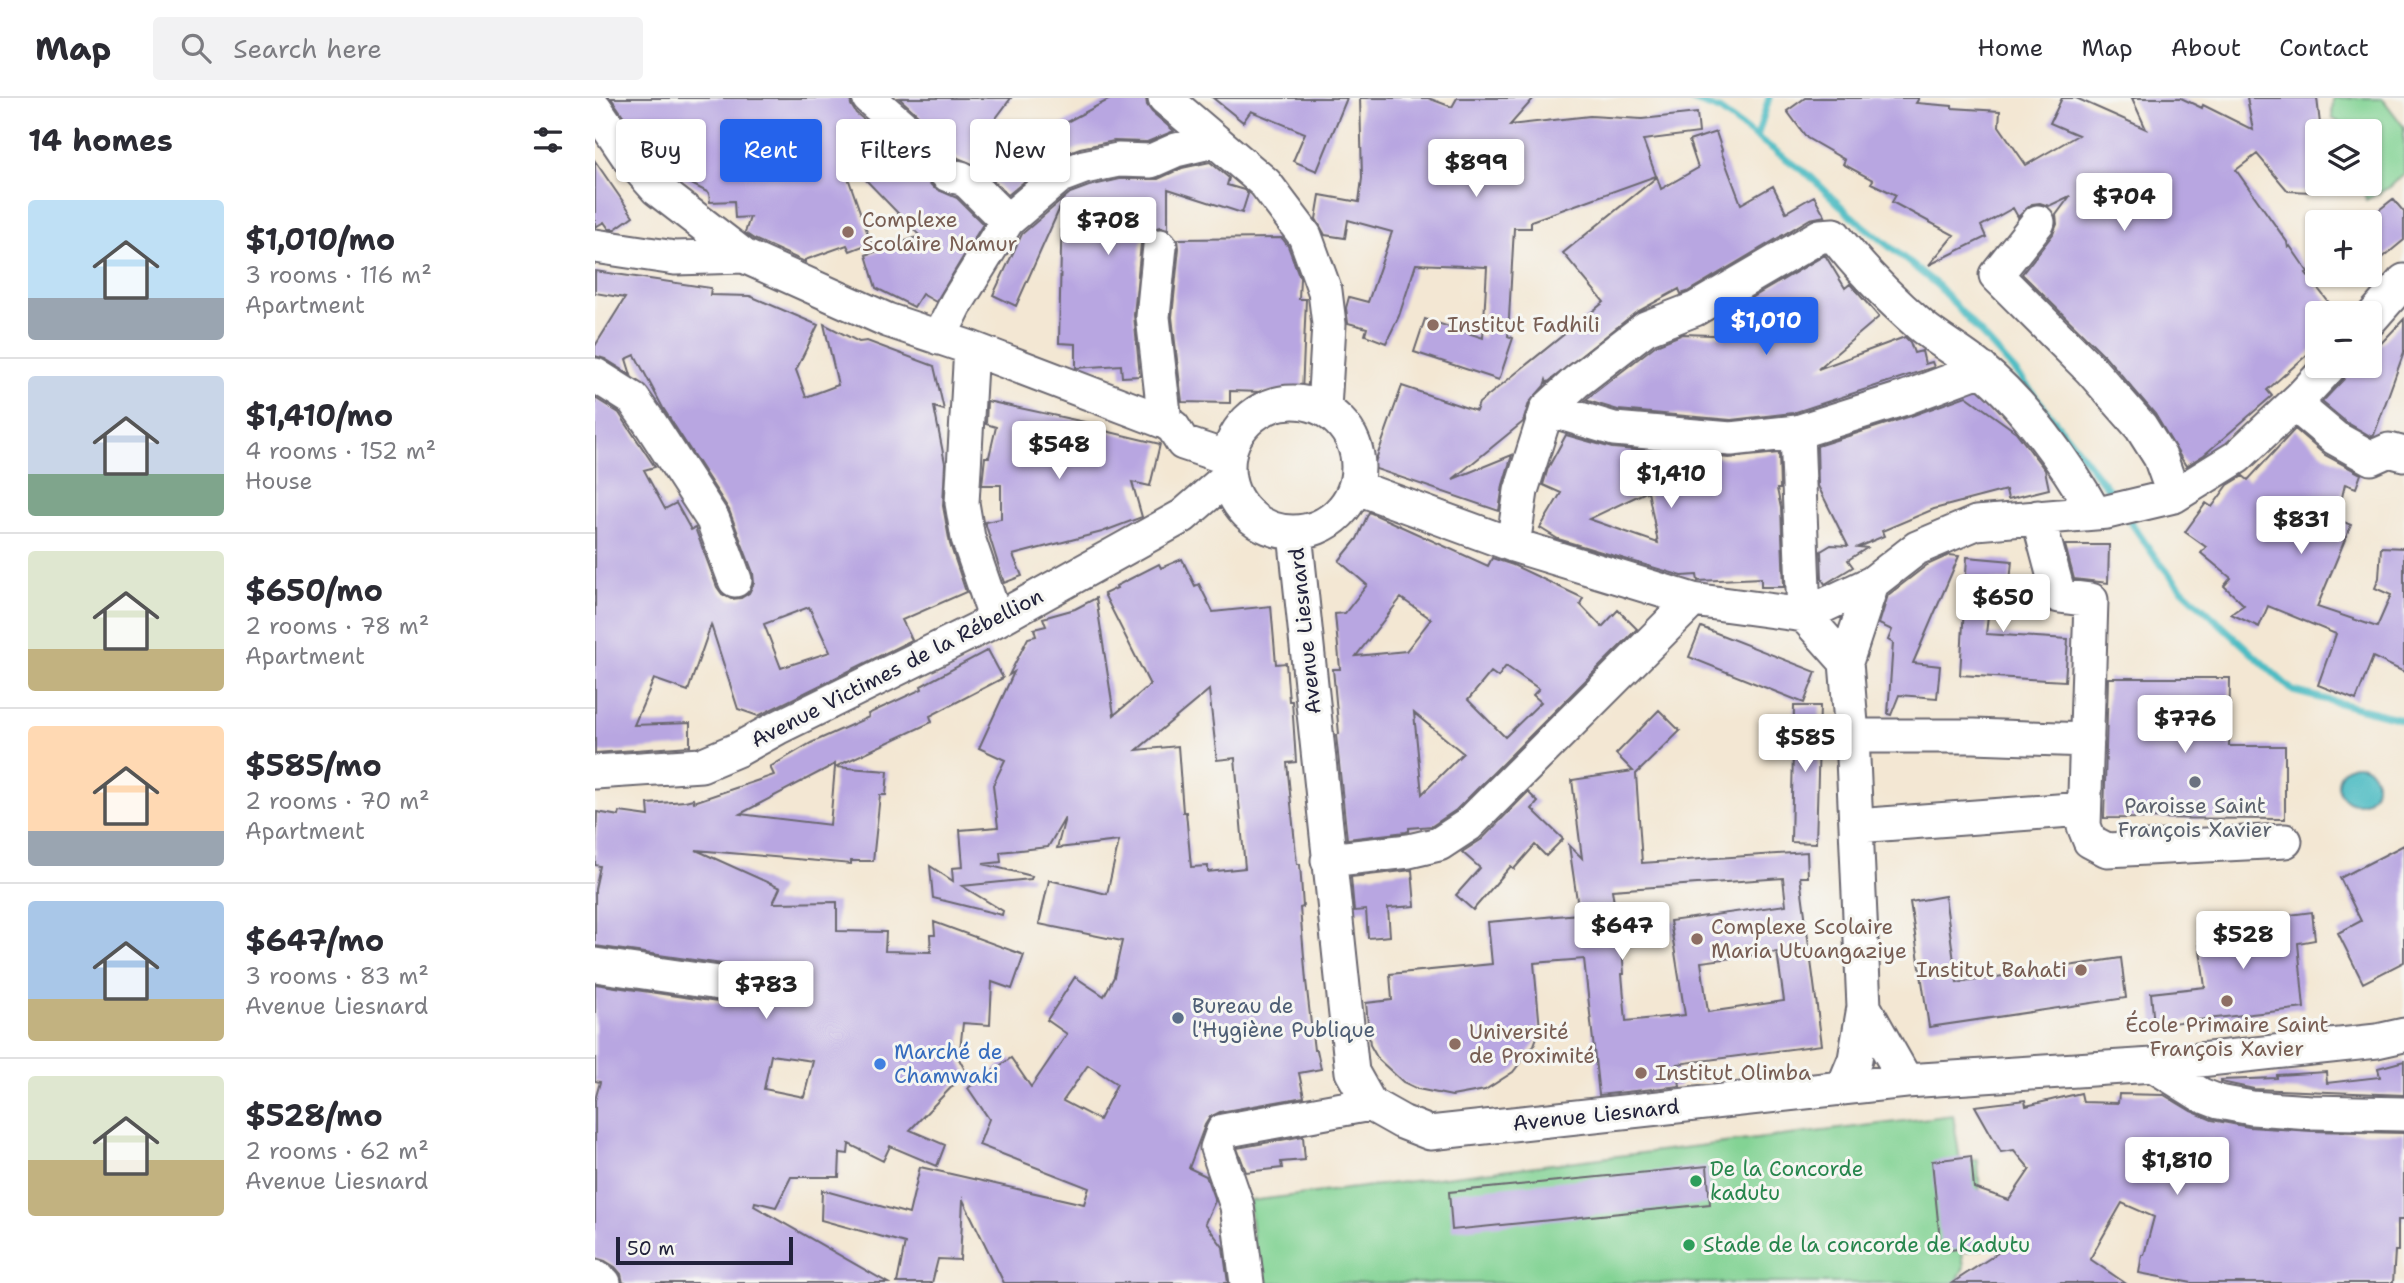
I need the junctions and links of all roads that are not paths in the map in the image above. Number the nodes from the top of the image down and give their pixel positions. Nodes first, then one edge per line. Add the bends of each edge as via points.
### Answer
1 (869, 98) edge
2 (1165, 98) edge
3 (595, 108) edge
4 (1214, 141) junction
5 (1007, 221) junction
6 (2038, 222) dead end
7 (595, 246) edge
8 (1160, 246) dead end
9 (744, 256) junction
10 (2404, 281) edge
11 (2382, 306) edge
12 (939, 338) junction
13 (971, 348) junction
14 (1982, 369) junction
15 (595, 375) edge
16 (2319, 378) edge
17 (2301, 397) junction
18 (1324, 409) junction
19 (1547, 409) junction
20 (1169, 424) junction
21 (1797, 432) junction
22 (2404, 454) edge
23 (1233, 468) junction
24 (1355, 487) junction
25 (2165, 499) junction
26 (2101, 512) junction
27 (2038, 517) junction
28 (1295, 533) junction
29 (1513, 545) junction
30 (735, 580) dead end
31 (1872, 583) junction
32 (1693, 600) junction
33 (1804, 615) junction
34 (996, 620) junction
35 (1846, 662) junction
36 (1852, 736) junction
37 (2087, 740) junction
38 (595, 772) edge
39 (2084, 809) junction
40 (1856, 826) junction
41 (2285, 841) dead end
42 (1328, 860) junction
43 (595, 965) edge
44 (726, 984) dead end
45 (1864, 1007) junction
46 (2404, 1035) edge
47 (2153, 1065) junction
48 (1906, 1081) junction
49 (1843, 1088) junction
50 (1370, 1104) junction
51 (2404, 1114) edge
52 (595, 1277) edge
53 (604, 1283) edge
54 (1247, 1283) edge

1 - 5 street via 948,175 969,183
2 - 4 street
3 - 9 street via 657,189
4 - 5 street via 1151,161 1118,160 1060,176
4 - 18 street via 1265,183 1305,236 1325,291 1329,324
5 - 12 street
6 - 25 street via 1996,275 2141,427 2160,457
7 - 9 street via 675,258
8 - 20 street via 1153,317
9 - 12 street via 887,320
10 - 11 street
12 - 13 street
13 - 20 street
13 - 34 street via 962,503 968,538
14 - 19 street via 1921,326 1835,235 1821,236 1695,309 1646,328
14 - 21 street
14 - 26 street via 2050,444
15 - 30 street via 633,399 650,423 713,520
16 - 17 street
17 - 22 street via 2305,413 2335,438 2371,458 2389,450
17 - 25 street via 2237,457
18 - 23 street via 1301,402 1277,404 1255,414
18 - 24 street via 1342,424 1353,443 1358,465
19 - 21 street via 1614,429 1731,439
19 - 29 street via 1521,491
20 - 23 street via 1183,443
21 - 33 street
23 - 28 street via 1253,520 1273,530
23 - 34 street, Avenue Victimes de la Rébellion via 1183,516
24 - 28 street via 1342,511 1320,526
24 - 29 street
25 - 26 street
26 - 27 street
27 - 31 street via 1976,523 1917,548
27 - 37 street via 2059,596 2091,600
28 - 42 street, Avenue Liesnard
29 - 32 street
31 - 33 street
31 - 35 street
32 - 33 street
32 - 42 street via 1468,825 1439,844
33 - 35 street
34 - 38 street, Avenue Victimes de la Rébellion via 701,765
35 - 36 street
36 - 37 street
36 - 40 street
37 - 39 street
39 - 40 street
39 - 41 street via 2090,841 2107,850
40 - 45 street
42 - 50 street, Avenue Liesnard via 1352,1072
43 - 44 street
45 - 48 street
45 - 49 street via 1855,1059
46 - 47 street, Avenue Liesnard
47 - 48 street, Avenue Liesnard
47 - 51 street via 2219,1102 2311,1112
48 - 49 street, Avenue Liesnard
49 - 50 street, Avenue Liesnard via 1430,1133
50 - 54 street via 1223,1132 1217,1148 1237,1206
52 - 53 street

